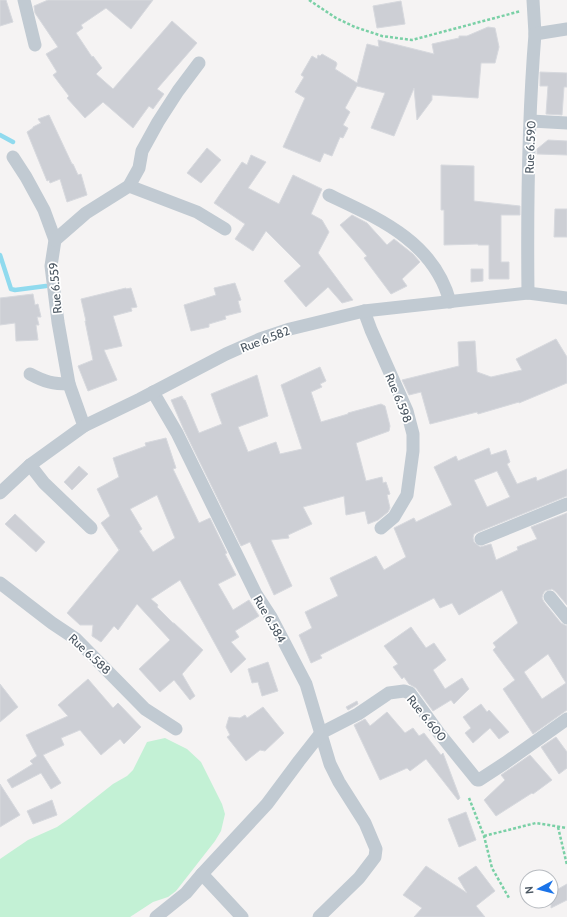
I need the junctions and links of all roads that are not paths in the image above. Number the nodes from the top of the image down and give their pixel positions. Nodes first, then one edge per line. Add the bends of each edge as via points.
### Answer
1 (24, 0) edge
2 (533, 4) edge
3 (567, 29) edge
4 (535, 34) junction
5 (35, 45) dead end
6 (200, 63) dead end
7 (531, 121) junction
8 (567, 123) edge
9 (13, 157) dead end
10 (129, 186) junction
11 (329, 195) dead end
12 (225, 229) dead end
13 (55, 240) junction
14 (528, 293) junction
15 (567, 298) edge
16 (450, 302) junction
17 (364, 311) junction
18 (30, 374) dead end
19 (69, 384) junction
20 (153, 392) junction
21 (84, 426) junction
22 (30, 466) junction
23 (0, 493) edge
24 (567, 504) edge
25 (91, 528) dead end
26 (381, 528) dead end
27 (481, 539) dead end
28 (0, 583) edge
29 (550, 597) dead end
30 (567, 618) edge
31 (567, 719) edge
32 (176, 729) dead end
33 (321, 733) junction
34 (202, 874) junction
35 (156, 917) edge
36 (242, 917) edge
37 (319, 917) edge

1 - 5 street
2 - 4 street, Rue 6.590
3 - 4 street
4 - 7 street, Rue 6.590
6 - 10 street via 178,90 158,122 142,151 139,168
7 - 8 street
7 - 14 street, Rue 6.590 via 527,208
9 - 13 street, Rue 6.559 via 44,210
10 - 12 street via 198,212
10 - 13 street via 86,213
11 - 16 street via 375,217 416,245 434,267
13 - 19 street, Rue 6.559 via 51,266
14 - 15 street, Rue 6.582
14 - 16 street, Rue 6.582
16 - 17 street, Rue 6.582
17 - 20 street, Rue 6.582 via 260,339
17 - 26 street, Rue 6.598 via 407,411 412,434 413,451 407,495 394,517
18 - 19 street via 44,381
19 - 21 street, Rue 6.559
20 - 21 street, Rue 6.582
20 - 33 street, Rue 6.584 via 177,433 256,594 303,678
21 - 22 street, Rue 6.582
22 - 23 street, Rue 6.582
22 - 25 street
24 - 27 street
28 - 32 street, Rue 6.588 via 76,639 145,709
29 - 30 street
31 - 33 street, Rue 6.600 via 479,780 410,694 404,691 389,694
33 - 34 street via 267,804
33 - 37 street, Rue 6.584 via 330,764 365,823 376,849 375,858 359,878
34 - 35 street via 186,893
34 - 36 street

